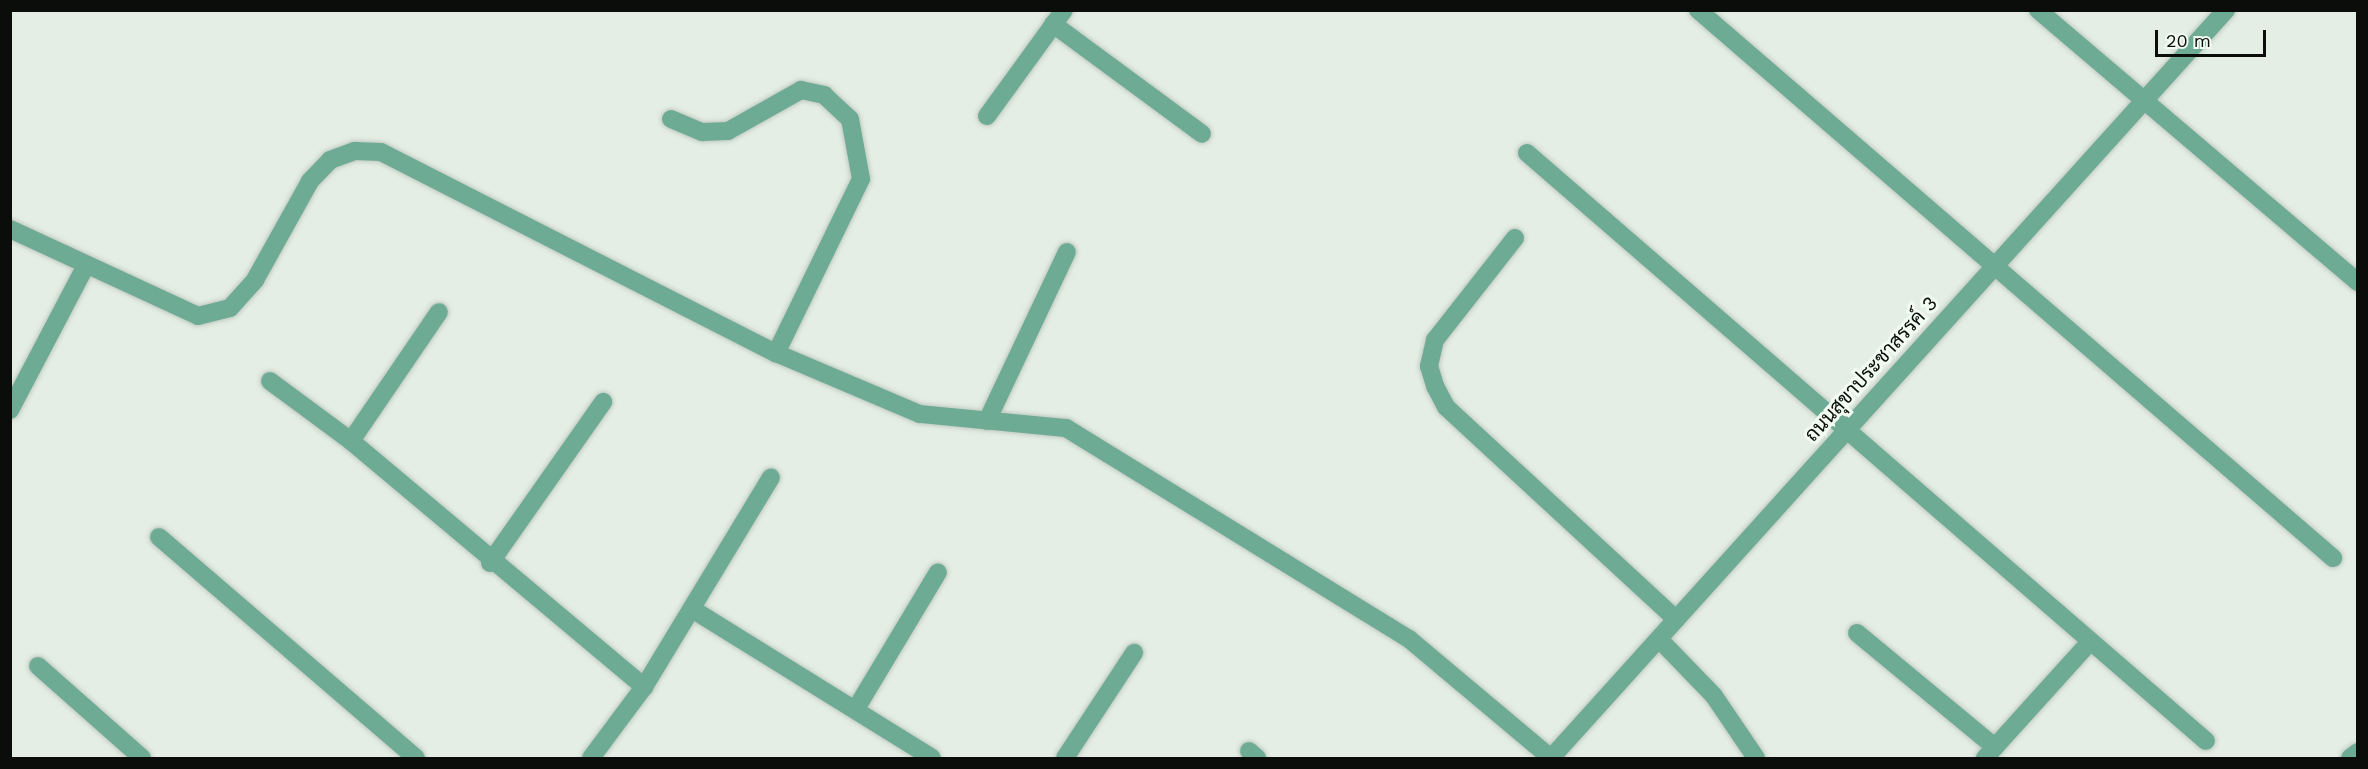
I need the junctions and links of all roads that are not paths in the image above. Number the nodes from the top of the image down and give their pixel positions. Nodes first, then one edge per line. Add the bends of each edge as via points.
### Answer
1 (1698, 10) edge
2 (2038, 10) edge
3 (2226, 10) edge
4 (1058, 17) edge
5 (2145, 100) junction
6 (987, 116) dead end
7 (671, 119) dead end
8 (1202, 134) dead end
9 (1527, 153) dead end
10 (10, 229) edge
11 (1515, 238) dead end
12 (1067, 252) dead end
13 (85, 267) junction
14 (1994, 267) junction
15 (2358, 282) edge
16 (438, 312) dead end
17 (776, 353) junction
18 (270, 381) dead end
19 (603, 402) dead end
20 (10, 410) edge
21 (987, 421) junction
22 (1846, 430) junction
23 (351, 441) junction
24 (771, 477) dead end
25 (159, 537) dead end
26 (2333, 558) dead end
27 (490, 563) junction
28 (938, 572) dead end
29 (692, 609) junction
30 (1676, 619) junction
31 (1857, 633) dead end
32 (1659, 639) junction
33 (2089, 644) junction
34 (1134, 653) dead end
35 (38, 666) dead end
36 (644, 687) junction
37 (857, 707) junction
38 (2206, 741) dead end
39 (2358, 752) edge
40 (1990, 753) edge
41 (142, 759) edge
42 (416, 759) edge
43 (591, 759) edge
44 (932, 759) edge
45 (1065, 759) edge
46 (1551, 759) edge
47 (1756, 759) edge
48 (2350, 759) edge

1 - 14 street
2 - 5 street
3 - 5 street, ถนนสุขาประชาสรรค์ 3
4 - 6 street
4 - 8 street
5 - 14 street, ถนนสุขาประชาสรรค์ 3
5 - 15 street
7 - 17 street via 702,132 728,131 801,90 824,94 849,118 861,179
9 - 22 street
10 - 13 street
11 - 30 street via 1435,340 1429,366 1435,386 1446,407
12 - 21 street
13 - 17 street via 198,316 230,308 255,280 310,181 323,167 355,151 381,152
13 - 20 street
14 - 22 street, ถนนสุขาประชาสรรค์ 3
14 - 26 street
16 - 23 street
17 - 21 street via 920,414
18 - 23 street
19 - 27 street
21 - 46 street via 1066,428 1409,639
22 - 30 street, ถนนสุขาประชาสรรค์ 3
22 - 33 street
23 - 27 street
24 - 29 street
25 - 42 street
27 - 36 street
28 - 37 street
29 - 36 street
29 - 37 street
30 - 32 street, ถนนสุขาประชาสรรค์ 3
31 - 40 street
32 - 46 street, ถนนสุขาประชาสรรค์ 3
32 - 47 street via 1714,696
33 - 38 street
33 - 40 street
34 - 45 street
35 - 41 street
36 - 43 street
37 - 44 street
39 - 48 street

